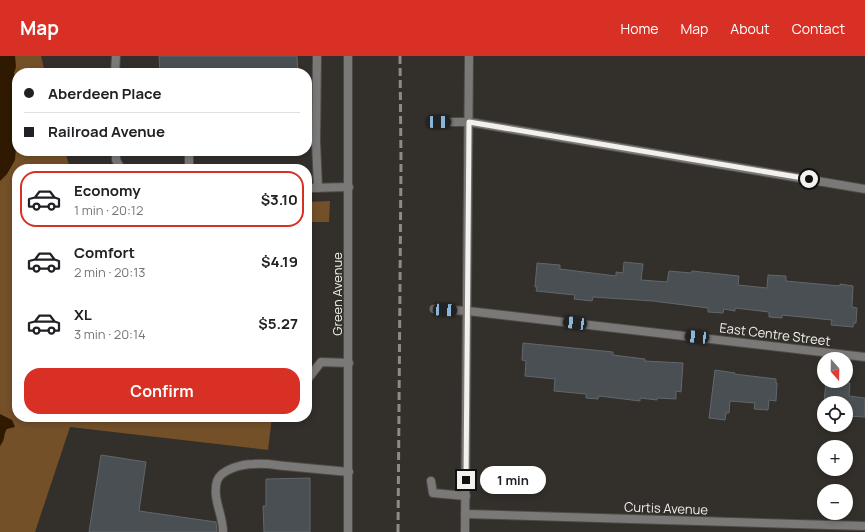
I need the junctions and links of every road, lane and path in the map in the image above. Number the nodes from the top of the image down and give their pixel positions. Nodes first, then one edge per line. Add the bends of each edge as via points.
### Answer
1 (116, 56) edge
2 (318, 56) edge
3 (348, 56) edge
4 (469, 56) edge
5 (115, 68) edge
6 (439, 122) dead end
7 (469, 122) junction
8 (312, 141) edge
9 (316, 141) junction
10 (349, 187) junction
11 (312, 188) edge
12 (318, 188) junction
13 (865, 189) edge
14 (434, 309) dead end
15 (468, 311) junction
16 (865, 357) edge
17 (349, 363) junction
18 (312, 374) edge
19 (349, 472) junction
20 (432, 481) dead end
21 (466, 496) junction
22 (466, 514) junction
23 (865, 526) edge
24 (223, 532) edge
25 (348, 532) edge
26 (465, 532) edge

1 - 5 street
2 - 9 street
3 - 10 street, Green Avenue
4 - 7 street
6 - 7 street
7 - 13 street
7 - 15 street
8 - 9 street
9 - 12 street
10 - 12 street
10 - 17 street, Green Avenue
11 - 12 street
14 - 15 street, East Centre Street
15 - 16 street, East Centre Street
15 - 21 street
17 - 18 street via 321,362
17 - 19 street, Green Avenue
19 - 24 street via 253,463 225,472 218,479 216,488
19 - 25 street, Green Avenue
20 - 21 street via 433,493
21 - 22 street
22 - 23 street, Curtis Avenue
22 - 26 street

